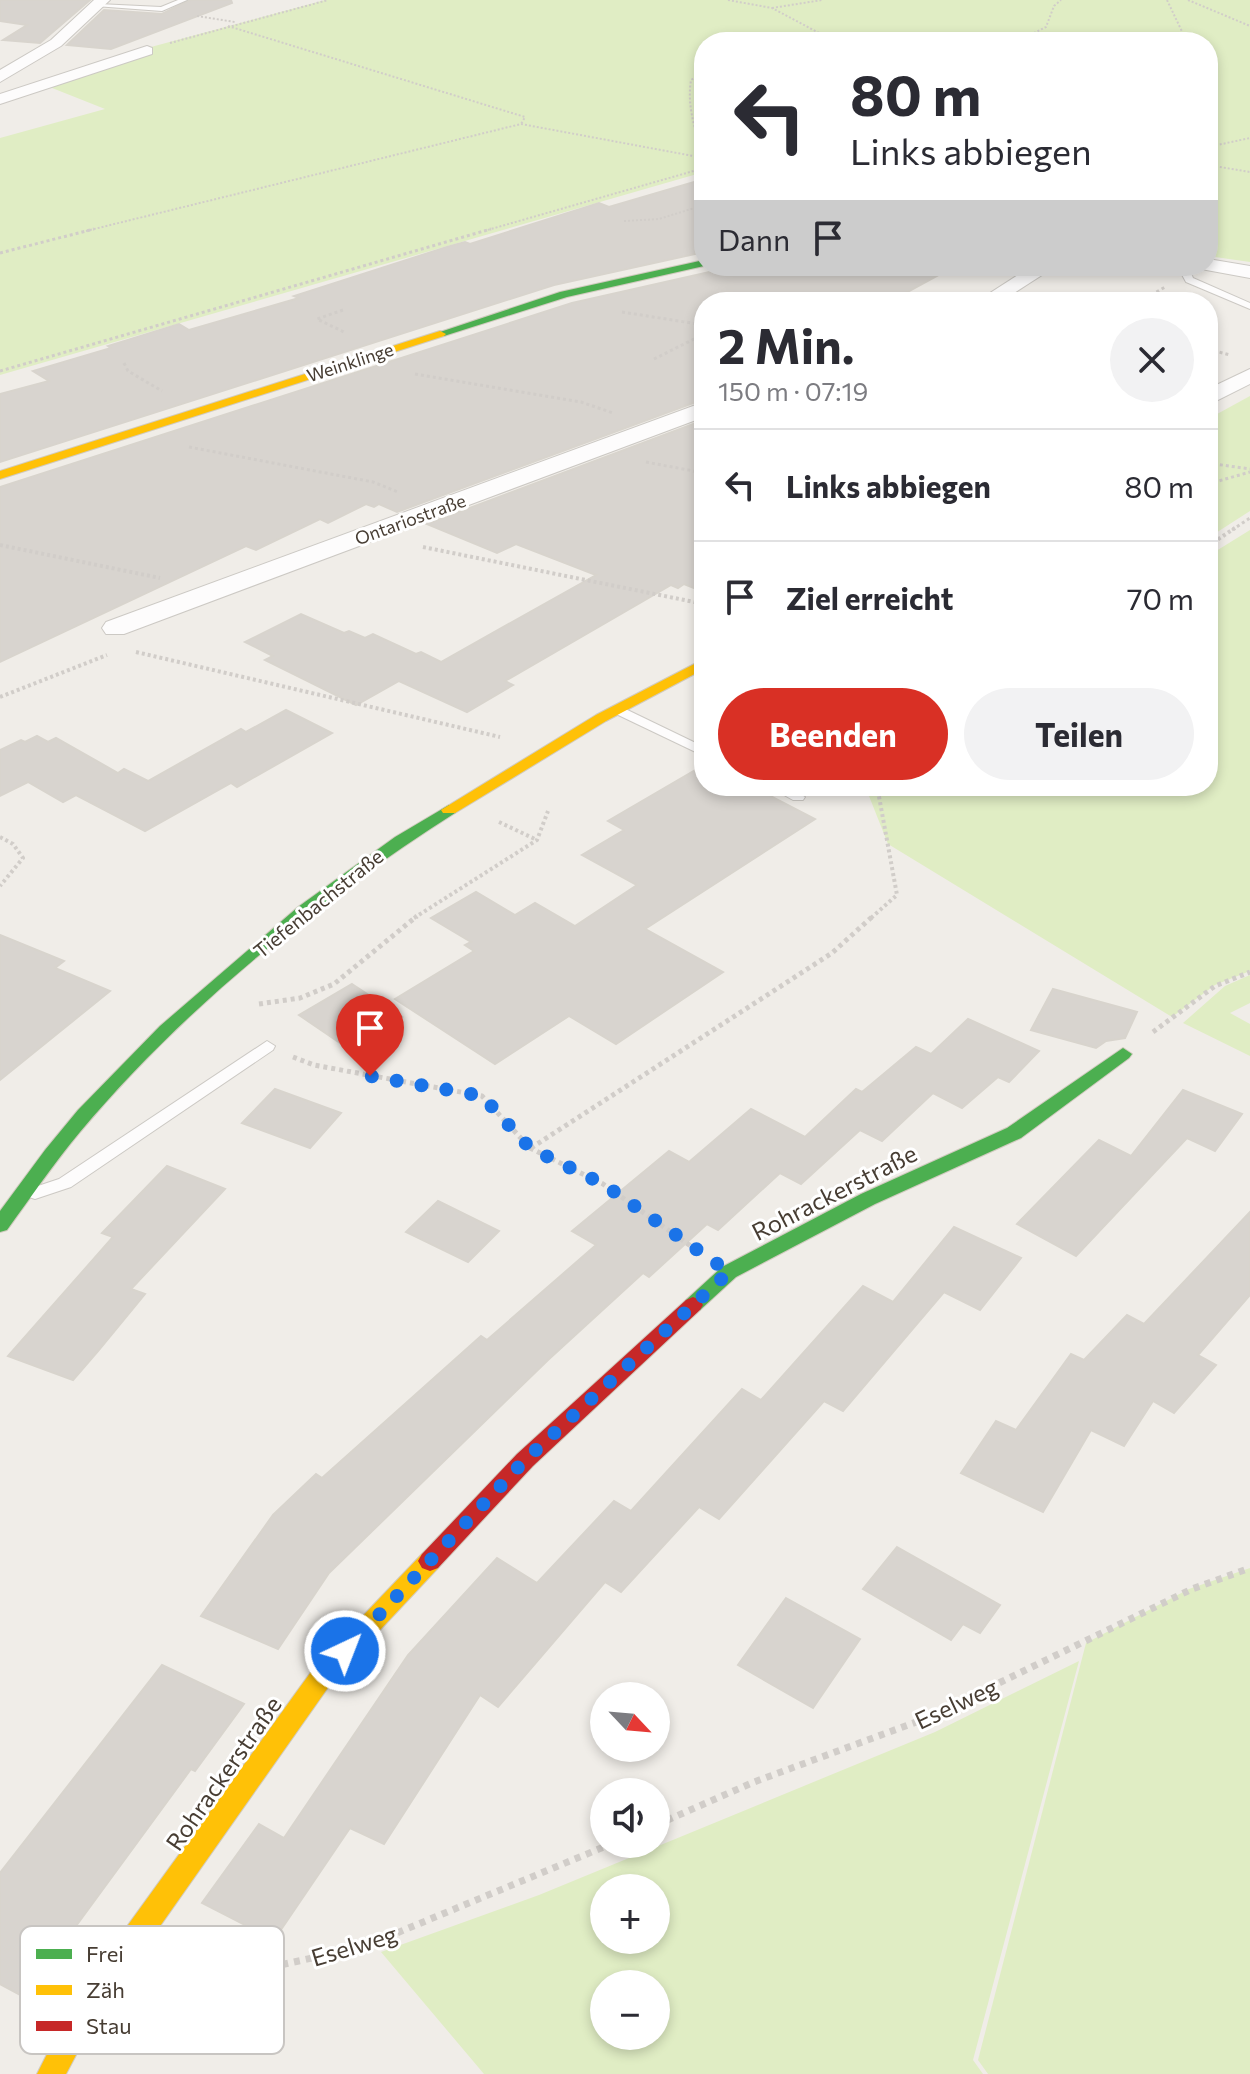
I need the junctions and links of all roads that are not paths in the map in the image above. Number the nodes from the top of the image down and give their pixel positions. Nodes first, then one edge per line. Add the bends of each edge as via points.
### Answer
1 (184, 0) edge
2 (100, 3) edge
3 (162, 9) junction
4 (177, 12) road end
5 (147, 51) road end
6 (11, 53) dead end
7 (34, 56) junction
8 (0, 77) edge
9 (0, 99) edge
10 (694, 265) edge
11 (1218, 267) edge
12 (1250, 272) edge
13 (1029, 276) edge
14 (1187, 276) edge
15 (1003, 292) edge
16 (1217, 292) edge
17 (1218, 292) edge
18 (1250, 306) edge
19 (1250, 375) edge
20 (1218, 393) edge
21 (694, 413) edge
22 (0, 475) edge
23 (120, 638) road end
24 (694, 668) edge
25 (617, 709) junction
26 (694, 747) edge
27 (267, 1046) road end
28 (1123, 1054) road end
29 (22, 1197) junction
30 (0, 1225) edge
31 (144, 1926) edge
32 (61, 2054) edge
33 (51, 2074) edge

1 - 3 lane
2 - 3 lane
2 - 7 street via 68,34
3 - 4 lane
5 - 9 street
6 - 7 street
7 - 8 street
10 - 22 street, Weinklinge via 564,294
11 - 12 street
13 - 15 street
14 - 16 lane
17 - 18 lane
19 - 20 street
21 - 23 street, Ontariostraße via 384,529
24 - 25 street, Tiefenbachstraße
25 - 26 lane
25 - 29 street, Tiefenbachstraße via 394,843 298,917 193,1007 84,1115
27 - 29 lane via 65,1183
28 - 31 street, Rohrackerstraße via 1014,1133 868,1199 729,1272 525,1460 325,1672
29 - 30 street, Tiefenbachstraße
32 - 33 street, Rohrackerstraße

